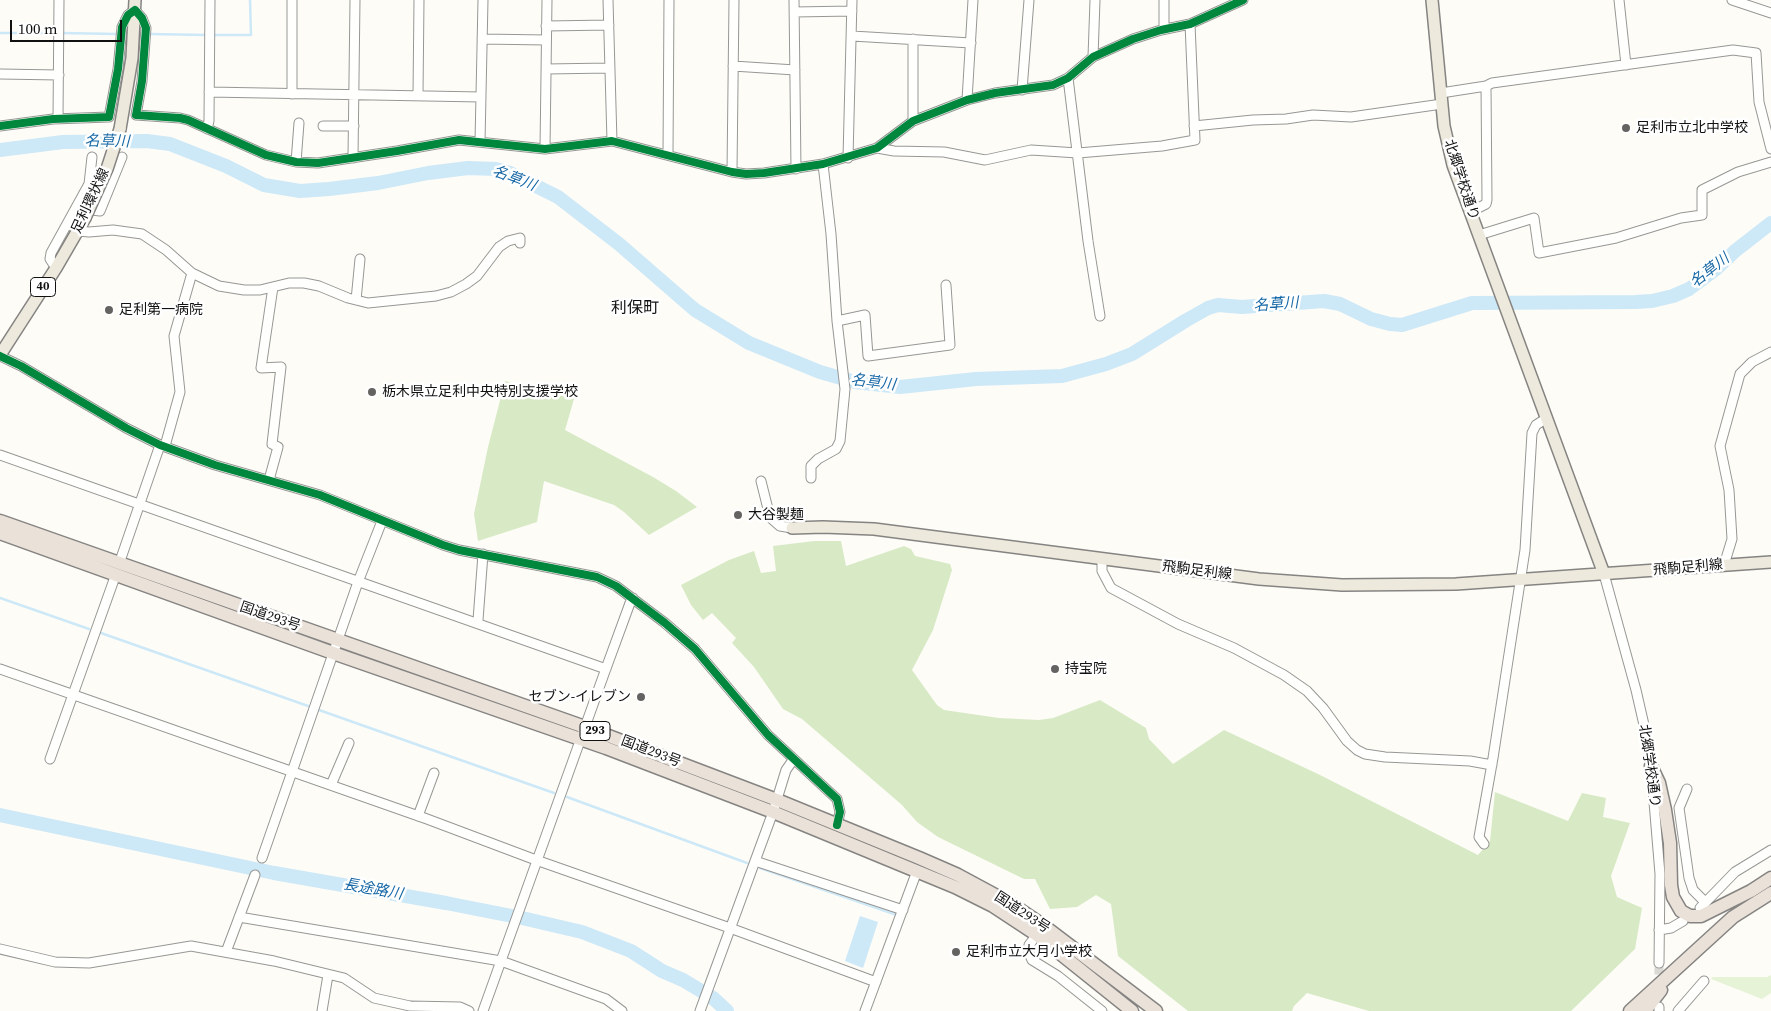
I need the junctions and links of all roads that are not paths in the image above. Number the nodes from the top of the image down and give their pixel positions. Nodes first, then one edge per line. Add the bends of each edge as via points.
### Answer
1 (59, 0) edge
2 (210, 0) edge
3 (292, 0) edge
4 (355, 0) edge
5 (419, 0) edge
6 (483, 0) edge
7 (547, 0) edge
8 (608, 0) edge
9 (668, 0) edge
10 (734, 0) edge
11 (794, 0) edge
12 (852, 0) edge
13 (973, 0) edge
14 (1029, 0) edge
15 (1096, 0) edge
16 (1164, 0) edge
17 (1243, 0) edge
18 (1432, 0) edge
19 (1619, 0) edge
20 (1732, 0) edge
21 (135, 5) edge
22 (852, 11) junction
23 (794, 12) junction
24 (1771, 12) edge
25 (1190, 24) junction
26 (609, 25) junction
27 (546, 26) junction
28 (1164, 29) junction
29 (852, 36) junction
30 (482, 39) junction
31 (913, 39) junction
32 (546, 40) junction
33 (971, 43) junction
34 (1093, 57) junction
35 (1626, 65) junction
36 (733, 66) junction
37 (610, 68) junction
38 (546, 69) junction
39 (794, 70) junction
40 (0, 74) edge
41 (59, 76) junction
42 (1068, 78) junction
43 (1486, 86) junction
44 (1022, 90) junction
45 (209, 92) junction
46 (292, 94) junction
47 (354, 94) junction
48 (418, 95) junction
49 (481, 97) junction
50 (1441, 98) junction
51 (967, 100) junction
52 (58, 119) junction
53 (913, 121) junction
54 (299, 123) dead end
55 (0, 126) edge
56 (323, 126) dead end
57 (354, 126) junction
58 (1194, 126) junction
59 (207, 128) junction
60 (612, 141) junction
61 (480, 142) junction
62 (877, 148) junction
63 (544, 149) junction
64 (1771, 149) edge
65 (1078, 152) junction
66 (668, 155) junction
67 (92, 157) dead end
68 (122, 157) dead end
69 (353, 158) junction
70 (848, 158) junction
71 (296, 162) junction
72 (1771, 162) edge
73 (822, 164) junction
74 (796, 169) junction
75 (732, 172) junction
76 (77, 209) junction
77 (1470, 212) junction
78 (78, 230) junction
79 (1479, 235) junction
80 (520, 243) dead end
81 (360, 260) dead end
82 (56, 268) junction
83 (192, 273) junction
84 (946, 285) dead end
85 (273, 287) junction
86 (356, 300) junction
87 (1100, 316) dead end
88 (838, 321) junction
89 (1771, 352) edge
90 (0, 355) edge
91 (1547, 418) junction
92 (162, 445) junction
93 (0, 455) edge
94 (811, 478) dead end
95 (269, 480) junction
96 (760, 481) dead end
97 (140, 504) junction
98 (0, 520) edge
99 (382, 521) junction
100 (792, 528) joint
101 (0, 533) edge
102 (483, 554) junction
103 (1102, 560) junction
104 (1771, 562) edge
105 (1724, 565) junction
106 (117, 569) junction
107 (1604, 574) junction
108 (1521, 580) junction
109 (358, 582) junction
110 (633, 598) junction
111 (476, 623) junction
112 (335, 647) junction
113 (0, 668) edge
114 (606, 669) junction
115 (73, 694) junction
116 (583, 733) junction
117 (348, 743) dead end
118 (50, 759) dead end
119 (793, 760) junction
120 (1492, 765) junction
121 (1651, 766) junction
122 (290, 772) junction
123 (434, 773) dead end
124 (331, 785) junction
125 (1687, 789) dead end
126 (775, 806) junction
127 (418, 816) junction
128 (837, 825) junction
129 (1484, 844) dead end
130 (1771, 850) edge
131 (262, 858) dead end
132 (536, 860) junction
133 (755, 860) junction
134 (917, 871) junction
135 (255, 875) dead end
136 (1771, 878) edge
137 (1751, 891) junction
138 (1771, 893) edge
139 (903, 910) junction
140 (239, 917) junction
141 (1682, 921) dead end
142 (730, 928) junction
143 (1040, 930) junction
144 (1659, 930) junction
145 (0, 949) edge
146 (226, 952) junction
147 (501, 961) junction
148 (1659, 963) tunnel mouth
149 (1674, 972) junction
150 (328, 975) junction
151 (1704, 980) dead end
152 (876, 982) junction
153 (701, 1006) edge
154 (454, 1009) edge
155 (322, 1011) edge
156 (469, 1011) edge
157 (483, 1011) edge
158 (622, 1011) edge
159 (865, 1011) edge
160 (1102, 1011) edge
161 (1132, 1011) edge
162 (1156, 1011) edge
163 (1620, 1011) edge
164 (1630, 1011) edge
165 (1645, 1011) edge
166 (1678, 1011) edge

1 - 41 street
2 - 45 street
3 - 46 street
4 - 47 street
5 - 48 street
6 - 30 street
7 - 27 street
8 - 26 street
9 - 66 street
10 - 36 street
11 - 23 street
12 - 22 street
13 - 33 street
14 - 44 street
15 - 34 street
16 - 28 street
17 - 25 street
18 - 50 main road, 北郷学校通り
19 - 35 street
20 - 24 street
21 - 52 street via 122,27 109,117
21 - 59 street via 146,28 136,115 180,118
21 - 78 main road, 足利環状線 / 40, bridge via 129,80 120,129
22 - 23 street
22 - 29 street
23 - 39 street
25 - 28 street
25 - 58 street
26 - 27 street
26 - 37 street
27 - 32 street
28 - 34 street
29 - 31 street
29 - 70 street
30 - 32 street
30 - 49 street
31 - 33 street
31 - 53 street
32 - 38 street
33 - 51 street
34 - 42 street
35 - 43 street
35 - 64 street via 1733,50 1756,53 1759,102
36 - 39 street
36 - 75 street
37 - 38 street
37 - 60 street
38 - 63 street
39 - 74 street
40 - 41 street
41 - 52 street
42 - 44 street via 1053,85
42 - 65 street
43 - 50 street
43 - 77 street via 1487,200 1486,204
44 - 51 street
45 - 46 street
45 - 59 street
46 - 47 street
47 - 48 street
47 - 57 street
48 - 49 street
49 - 61 street
50 - 58 street via 1351,117 1313,115
50 - 77 main road, 北郷学校通り via 1450,152
51 - 53 street
52 - 55 street
53 - 62 street
54 - 71 street
56 - 57 street
57 - 69 street
58 - 65 street via 1195,140 1162,146
59 - 71 street via 256,152
60 - 63 street
60 - 66 street
61 - 63 street
61 - 69 street via 459,140
62 - 65 street via 944,152 986,160 1031,150
62 - 70 street
65 - 87 street
66 - 75 street
67 - 76 street via 89,184
68 - 76 street via 100,211
69 - 71 street
70 - 73 street
72 - 79 street via 1738,172 1702,190 1702,215 1681,218 1616,238 1539,253 1534,218
73 - 74 street
73 - 88 street
74 - 75 street via 746,174
76 - 82 street via 51,253 50,260
77 - 79 main road, 北郷学校通り
78 - 82 main road, 足利環状線 / 40
78 - 83 street via 142,234
79 - 91 main road, 北郷学校通り
80 - 86 street via 520,238 499,247 477,276 451,292 368,303
81 - 86 street
82 - 90 main road, 足利環状線 / 40
83 - 85 street via 219,286 244,290
83 - 92 street via 174,336 180,392
84 - 88 street via 950,345 868,356 866,314
85 - 86 street via 304,283
85 - 95 street via 261,368 281,367 272,444 278,447
88 - 94 street via 845,385 840,441 836,449 811,466
89 - 105 street via 1752,362 1740,374 1720,446 1729,490 1732,539
90 - 92 street via 126,428
91 - 107 main road
91 - 108 street via 1536,425 1532,433
92 - 95 street via 215,465
92 - 97 street
93 - 97 street
95 - 99 street via 320,495
96 - 100 street via 772,519 780,526
97 - 106 street
97 - 109 street
98 - 106 highway, 国道293号 / 293
99 - 102 street via 443,545
99 - 109 street
100 - 103 main road, 飛駒足利線 via 874,529
101 - 106 highway, 国道293号 / 293
102 - 110 street via 597,577
102 - 111 street
103 - 108 main road, 飛駒足利線 via 1259,579 1342,585
103 - 120 street via 1102,571 1111,588 1178,624 1234,648 1307,691 1357,750 1385,757
104 - 105 main road, 飛駒足利線
105 - 107 main road, 飛駒足利線
106 - 112 highway, 国道293号 / 293
106 - 115 street
107 - 108 main road, 飛駒足利線
107 - 121 street, 北郷学校通り via 1636,690
108 - 120 street
109 - 111 street
109 - 112 street
110 - 114 street
110 - 119 street via 695,649 768,736
111 - 114 street
112 - 116 highway, 国道293号 / 293
112 - 122 street
113 - 115 street
114 - 116 street
115 - 118 street
115 - 122 street
116 - 126 highway, 国道293号 / 293
116 - 132 street
117 - 124 street
119 - 126 street via 786,770
119 - 128 street via 837,799 840,812
120 - 129 street via 1479,836
121 - 137 highway via 1665,810 1671,884 1677,907 1690,916 1702,916
121 - 144 street, 北郷学校通り via 1660,874
122 - 124 street
122 - 131 street
123 - 127 street
124 - 127 street
125 - 130 street via 1678,808 1688,878 1702,905 1740,868
126 - 128 highway, 国道293号 / 293
126 - 133 street
126 - 134 highway, 国道293号 / 293
127 - 132 street
128 - 143 highway, 国道293号 / 293 via 958,875 1010,903
132 - 142 street
132 - 147 street
133 - 139 street
133 - 142 street
134 - 139 street
134 - 143 highway, 国道293号 / 293
135 - 140 street
136 - 137 highway
137 - 163 highway
138 - 149 highway via 1734,917
139 - 152 street
140 - 146 street
140 - 147 street
141 - 144 street via 1671,928
142 - 152 street
142 - 153 street
143 - 160 street via 1030,945 1032,960
143 - 161 highway, 国道293号 / 293
143 - 162 highway, 国道293号 / 293
144 - 148 street, 北郷学校通り
145 - 146 street via 70,963 107,961 191,946
146 - 150 street
147 - 157 street
147 - 158 street via 606,999
149 - 164 highway
149 - 165 highway
150 - 154 street via 344,978 374,998 410,1006
150 - 155 street
151 - 166 street
152 - 159 street
154 - 156 street via 460,1007

